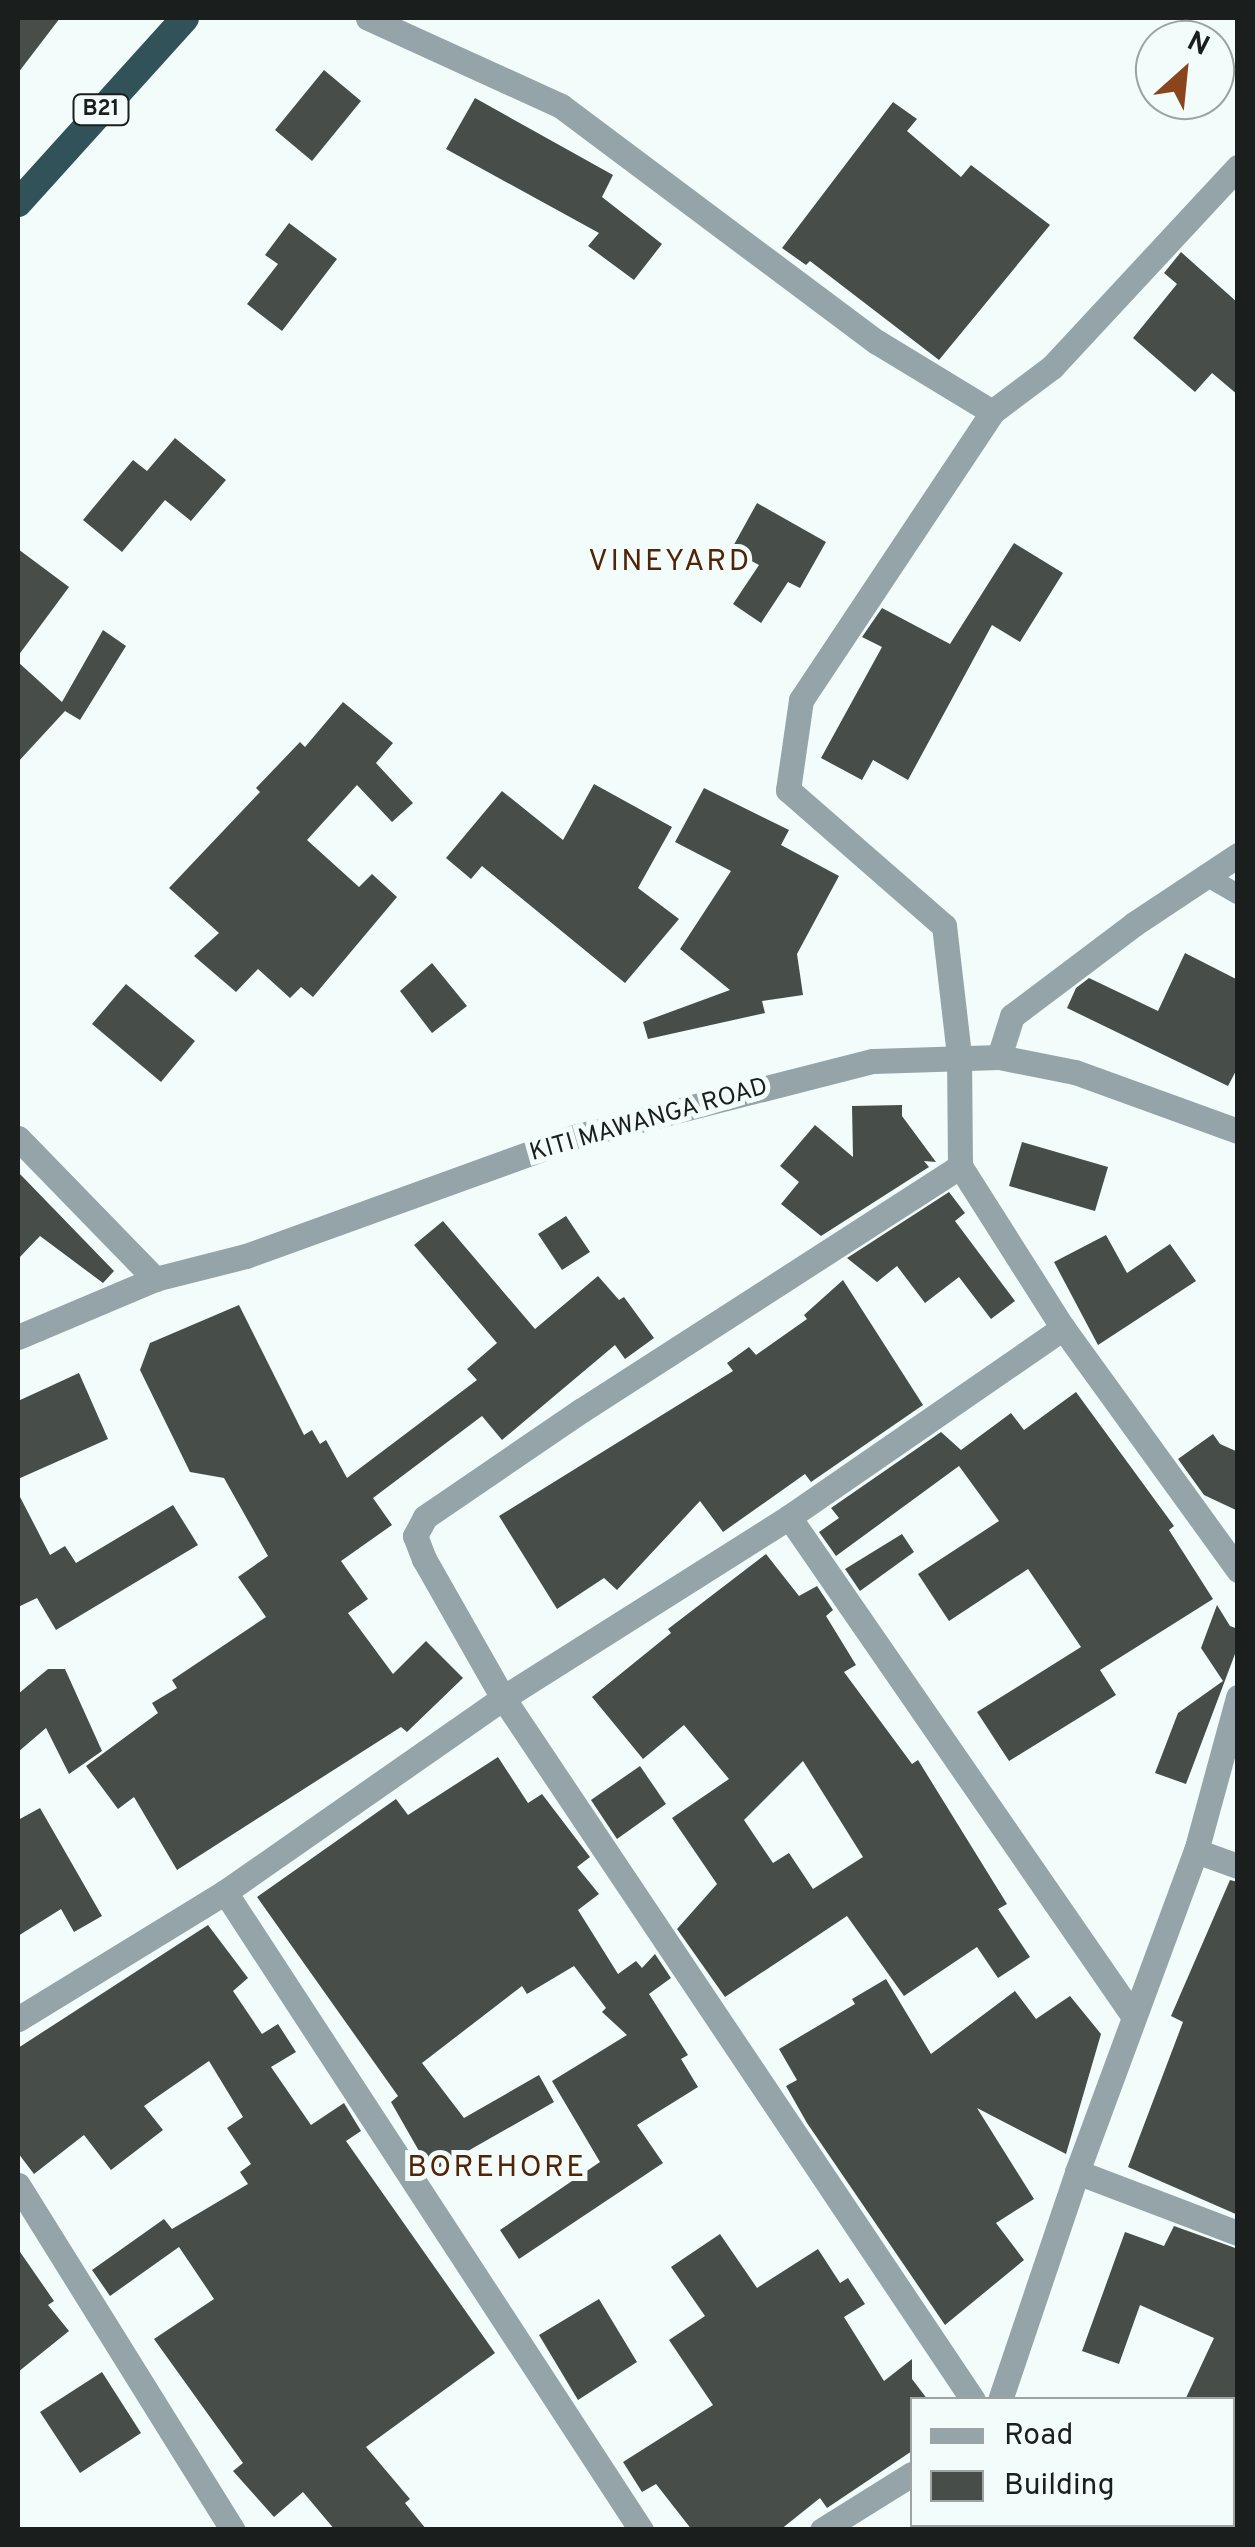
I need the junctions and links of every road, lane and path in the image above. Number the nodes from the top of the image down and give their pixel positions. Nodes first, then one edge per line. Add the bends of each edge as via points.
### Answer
1 (186, 18) edge
2 (368, 18) edge
3 (1238, 167) edge
4 (18, 203) edge
5 (992, 412) junction
6 (1238, 855) edge
7 (1208, 877) junction
8 (1238, 894) edge
9 (959, 1055) junction
10 (999, 1057) junction
11 (1238, 1132) edge
12 (18, 1138) edge
13 (960, 1166) junction
14 (155, 1280) junction
15 (1064, 1328) junction
16 (18, 1337) edge
17 (789, 1517) junction
18 (1238, 1570) edge
19 (1238, 1697) edge
20 (503, 1698) junction
21 (1196, 1850) junction
22 (1238, 1866) edge
23 (225, 1892) junction
24 (1134, 2017) junction
25 (18, 2020) edge
26 (1077, 2172) junction
27 (18, 2185) edge
28 (1238, 2232) edge
29 (971, 2397) edge
30 (1001, 2397) edge
31 (910, 2475) edge
32 (233, 2530) edge
33 (641, 2530) edge
34 (822, 2530) edge

1 - 4 highway, B21
2 - 5 street via 561,106 877,342
3 - 5 street via 1052,367
5 - 9 street via 801,700 788,790 944,926
6 - 7 street
7 - 8 lane
7 - 10 street via 1012,1016
9 - 10 street, KITI MAWANGA ROAD
9 - 13 street
9 - 14 street, KITI MAWANGA ROAD via 873,1061 578,1136 246,1256
10 - 11 street, KITI MAWANGA ROAD via 1076,1072
12 - 14 street
13 - 15 street
13 - 20 street via 425,1517 416,1536 424,1560
14 - 16 street, KITI MAWANGA ROAD
15 - 17 street
15 - 18 street
17 - 20 street
17 - 24 street
19 - 21 street
20 - 23 street
20 - 29 street
21 - 22 street
21 - 24 street
23 - 25 street
23 - 33 street
24 - 26 street
26 - 28 street
26 - 30 street
27 - 32 street
31 - 34 street

